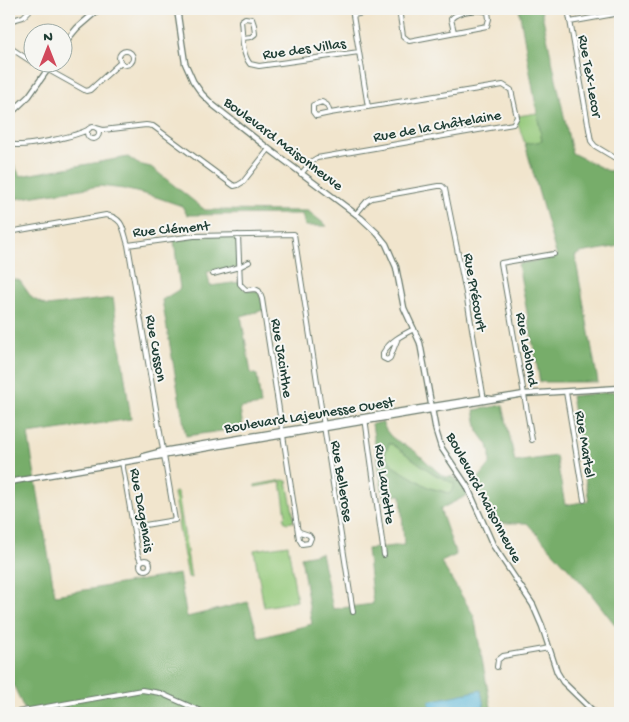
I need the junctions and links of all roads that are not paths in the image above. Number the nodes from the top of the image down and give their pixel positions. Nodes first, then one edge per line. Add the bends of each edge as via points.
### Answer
1 (31, 9) edge
2 (99, 9) edge
3 (177, 9) edge
4 (352, 9) edge
5 (379, 9) edge
6 (399, 9) edge
7 (568, 9) edge
8 (620, 13) edge
9 (354, 15) junction
10 (9, 21) edge
11 (570, 22) junction
12 (454, 32) junction
13 (72, 34) edge
14 (243, 38) junction
15 (9, 47) edge
16 (359, 52) junction
17 (22, 55) edge
18 (121, 62) dead end
19 (47, 72) edge
20 (50, 72) edge
21 (368, 107) junction
22 (330, 114) junction
23 (9, 115) edge
24 (96, 128) junction
25 (89, 129) junction
26 (107, 130) junction
27 (79, 134) junction
28 (98, 135) junction
29 (89, 137) junction
30 (9, 142) edge
31 (269, 149) junction
32 (620, 161) edge
33 (301, 174) junction
34 (356, 214) junction
35 (9, 232) edge
36 (294, 234) joint
37 (238, 235) junction
38 (128, 245) junction
39 (554, 254) dead end
40 (249, 262) dead end
41 (239, 267) junction
42 (213, 274) dead end
43 (414, 329) junction
44 (398, 338) junction
45 (620, 388) edge
46 (566, 392) junction
47 (524, 394) junction
48 (484, 400) junction
49 (432, 408) junction
50 (365, 419) junction
51 (324, 426) junction
52 (283, 433) junction
53 (532, 440) dead end
54 (163, 453) junction
55 (122, 462) junction
56 (9, 482) edge
57 (584, 500) dead end
58 (133, 528) junction
59 (298, 530) dead end
60 (384, 555) dead end
61 (141, 562) dead end
62 (353, 612) dead end
63 (549, 648) junction
64 (497, 666) dead end
65 (12, 713) edge
66 (204, 713) edge
67 (594, 713) edge

1 - 10 street via 23,17
2 - 13 street
3 - 31 street, Boulevard Maisonneuve via 184,59 193,81 209,102
4 - 9 street
5 - 9 street
6 - 12 street via 403,36 410,40
7 - 11 street, Rue Tex-Lecor
8 - 11 street
9 - 16 street
11 - 32 street, Rue Tex-Lecor via 592,143
12 - 12 street via 487,26 488,12 455,14 451,19
14 - 14 street, Rue des Villas via 241,21 252,19 255,34
14 - 16 street, Rue des Villas via 245,58 250,64 259,66
15 - 17 street
16 - 21 street
18 - 20 street via 86,91
19 - 23 street
21 - 22 street, Rue de la Châtelaine
21 - 33 street, Rue de la Châtelaine via 503,85 511,90 517,117 513,124 317,158
22 - 22 street via 316,116 314,105 322,102 328,105
24 - 25 street
24 - 26 street
24 - 28 street
25 - 27 street
25 - 29 street
26 - 28 street
26 - 31 street via 146,124 153,126 234,186 243,182
27 - 29 street
27 - 30 street via 19,145
28 - 29 street via 95,139
31 - 33 street, Boulevard Maisonneuve
33 - 34 street, Boulevard Maisonneuve
34 - 43 street, Boulevard Maisonneuve via 388,248 396,267 404,308
34 - 48 street, Rue Précourt via 372,198 443,187
35 - 38 street, Rue Clément via 106,215 121,222
36 - 37 street, Rue Clément
36 - 51 street, Rue Bellerose
37 - 38 street, Rue Clément via 194,236
37 - 41 street, Rue Jacinthe
38 - 54 street, Rue Cusson
39 - 47 street, Rue Leblond via 501,262
40 - 41 street
41 - 42 street
41 - 52 street, Rue Jacinthe via 240,284 246,290 260,291 262,298
43 - 44 street
43 - 49 street, Boulevard Maisonneuve via 421,346
44 - 44 street via 384,350 382,354 386,360 390,358
45 - 46 street, Boulevard Lajeunesse Ouest
46 - 47 street, Boulevard Lajeunesse Ouest
46 - 57 street, Rue Martel
47 - 48 street, Boulevard Lajeunesse Ouest
47 - 53 street, Rue Leblond
48 - 49 street, Boulevard Lajeunesse Ouest
49 - 50 street, Boulevard Lajeunesse Ouest
49 - 63 street, Boulevard Maisonneuve via 441,448 470,492 494,545 533,605
50 - 51 street, Boulevard Lajeunesse Ouest
50 - 60 street, Rue Laurette
51 - 52 street, Boulevard Lajeunesse Ouest
51 - 62 street, Rue Bellerose
52 - 54 street, Boulevard Lajeunesse Ouest
52 - 59 street, Rue Jacinthe
54 - 55 street, Boulevard Lajeunesse Ouest
54 - 58 street, Rue Cusson via 176,520
55 - 56 street, Boulevard Lajeunesse Ouest
55 - 58 street, Rue Dagenais
58 - 61 street, Rue Dagenais
63 - 64 street via 503,656
63 - 67 street, Boulevard Maisonneuve via 563,682
65 - 66 street via 142,690 160,693

